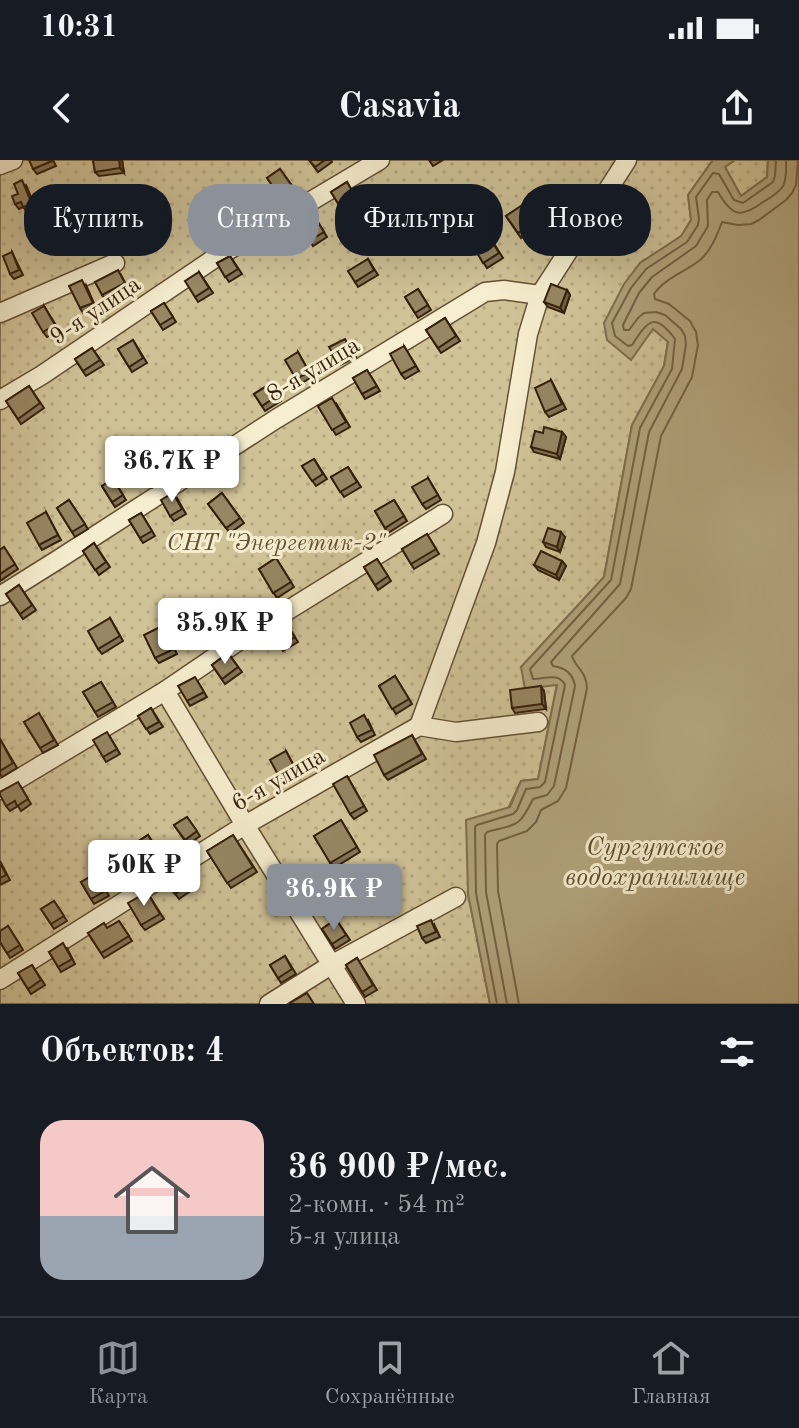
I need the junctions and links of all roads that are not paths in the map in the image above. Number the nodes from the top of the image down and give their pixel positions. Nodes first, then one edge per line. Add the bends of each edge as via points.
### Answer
1 (13, 160) edge
2 (380, 160) edge
3 (627, 160) edge
4 (0, 165) edge
5 (115, 263) dead end
6 (540, 295) junction
7 (0, 313) edge
8 (0, 400) edge
9 (443, 514) dead end
10 (0, 596) edge
11 (165, 691) junction
12 (538, 722) dead end
13 (419, 726) junction
14 (0, 790) edge
15 (245, 825) junction
16 (456, 897) dead end
17 (331, 965) junction
18 (0, 980) edge
19 (269, 1004) edge
20 (356, 1004) edge

1 - 4 street
2 - 8 street, 9-я улица via 212,260
3 - 6 street
5 - 7 street
6 - 10 street, 8-я улица via 485,292
6 - 13 street via 490,528
9 - 11 street
11 - 14 street
11 - 15 street
12 - 13 street via 456,732
13 - 15 street, 6-я улица
15 - 17 street
15 - 18 street, 6-я улица
16 - 17 street
17 - 19 street
17 - 20 street

